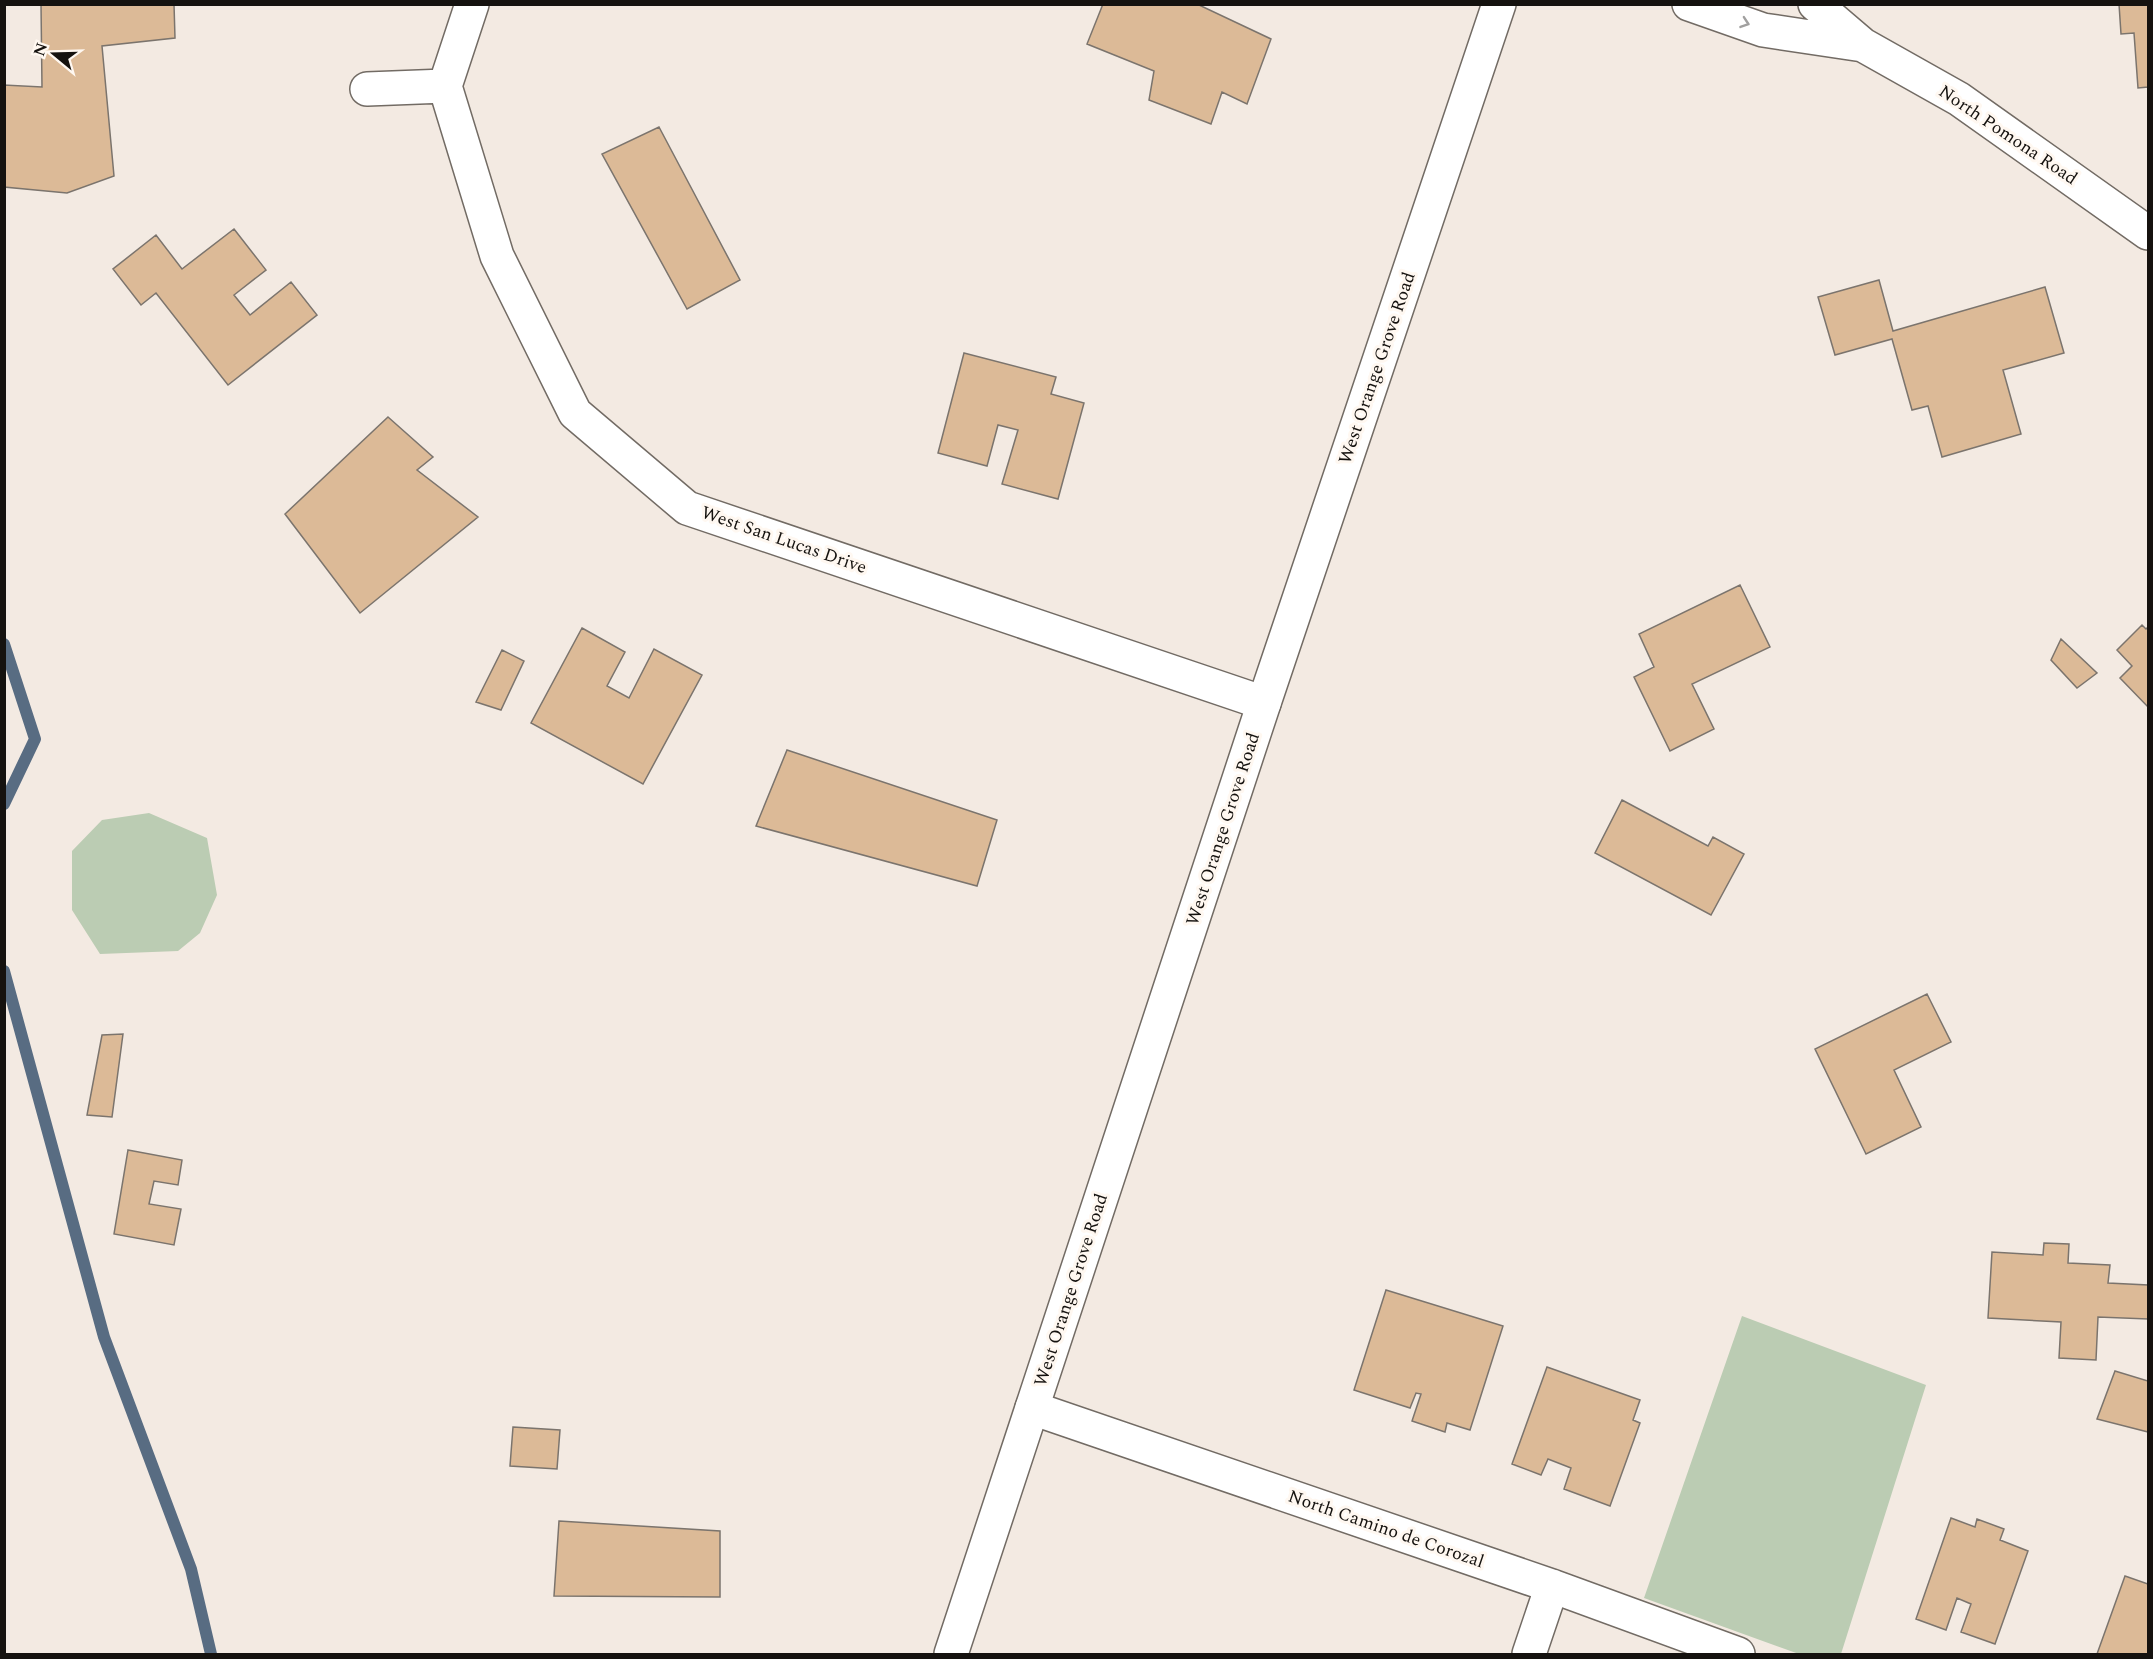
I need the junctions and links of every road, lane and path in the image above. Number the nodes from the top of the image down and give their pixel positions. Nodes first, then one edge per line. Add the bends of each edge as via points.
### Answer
1 (472, 4) edge
2 (1499, 4) edge
3 (1689, 4) edge
4 (1815, 4) edge
5 (1863, 45) junction
6 (445, 86) junction
7 (367, 89) dead end
8 (2148, 232) edge
9 (1264, 703) junction
10 (1032, 1408) junction
11 (1552, 1586) junction
12 (951, 1654) edge
13 (1529, 1654) edge
14 (1738, 1654) edge

1 - 6 street
2 - 9 street, West Orange Grove Road
3 -> 5 street, North Pomona Road via 1763,30
4 - 5 street, North Pomona Road
5 - 8 street, North Pomona Road via 1959,99
6 - 7 street
6 - 9 street, West San Lucas Drive via 497,256 575,413 687,508
9 - 10 street, West Orange Grove Road
10 - 11 street, North Camino de Corozal
10 - 12 street, West Orange Grove Road
11 - 13 street
11 - 14 street, North Camino de Corozal

